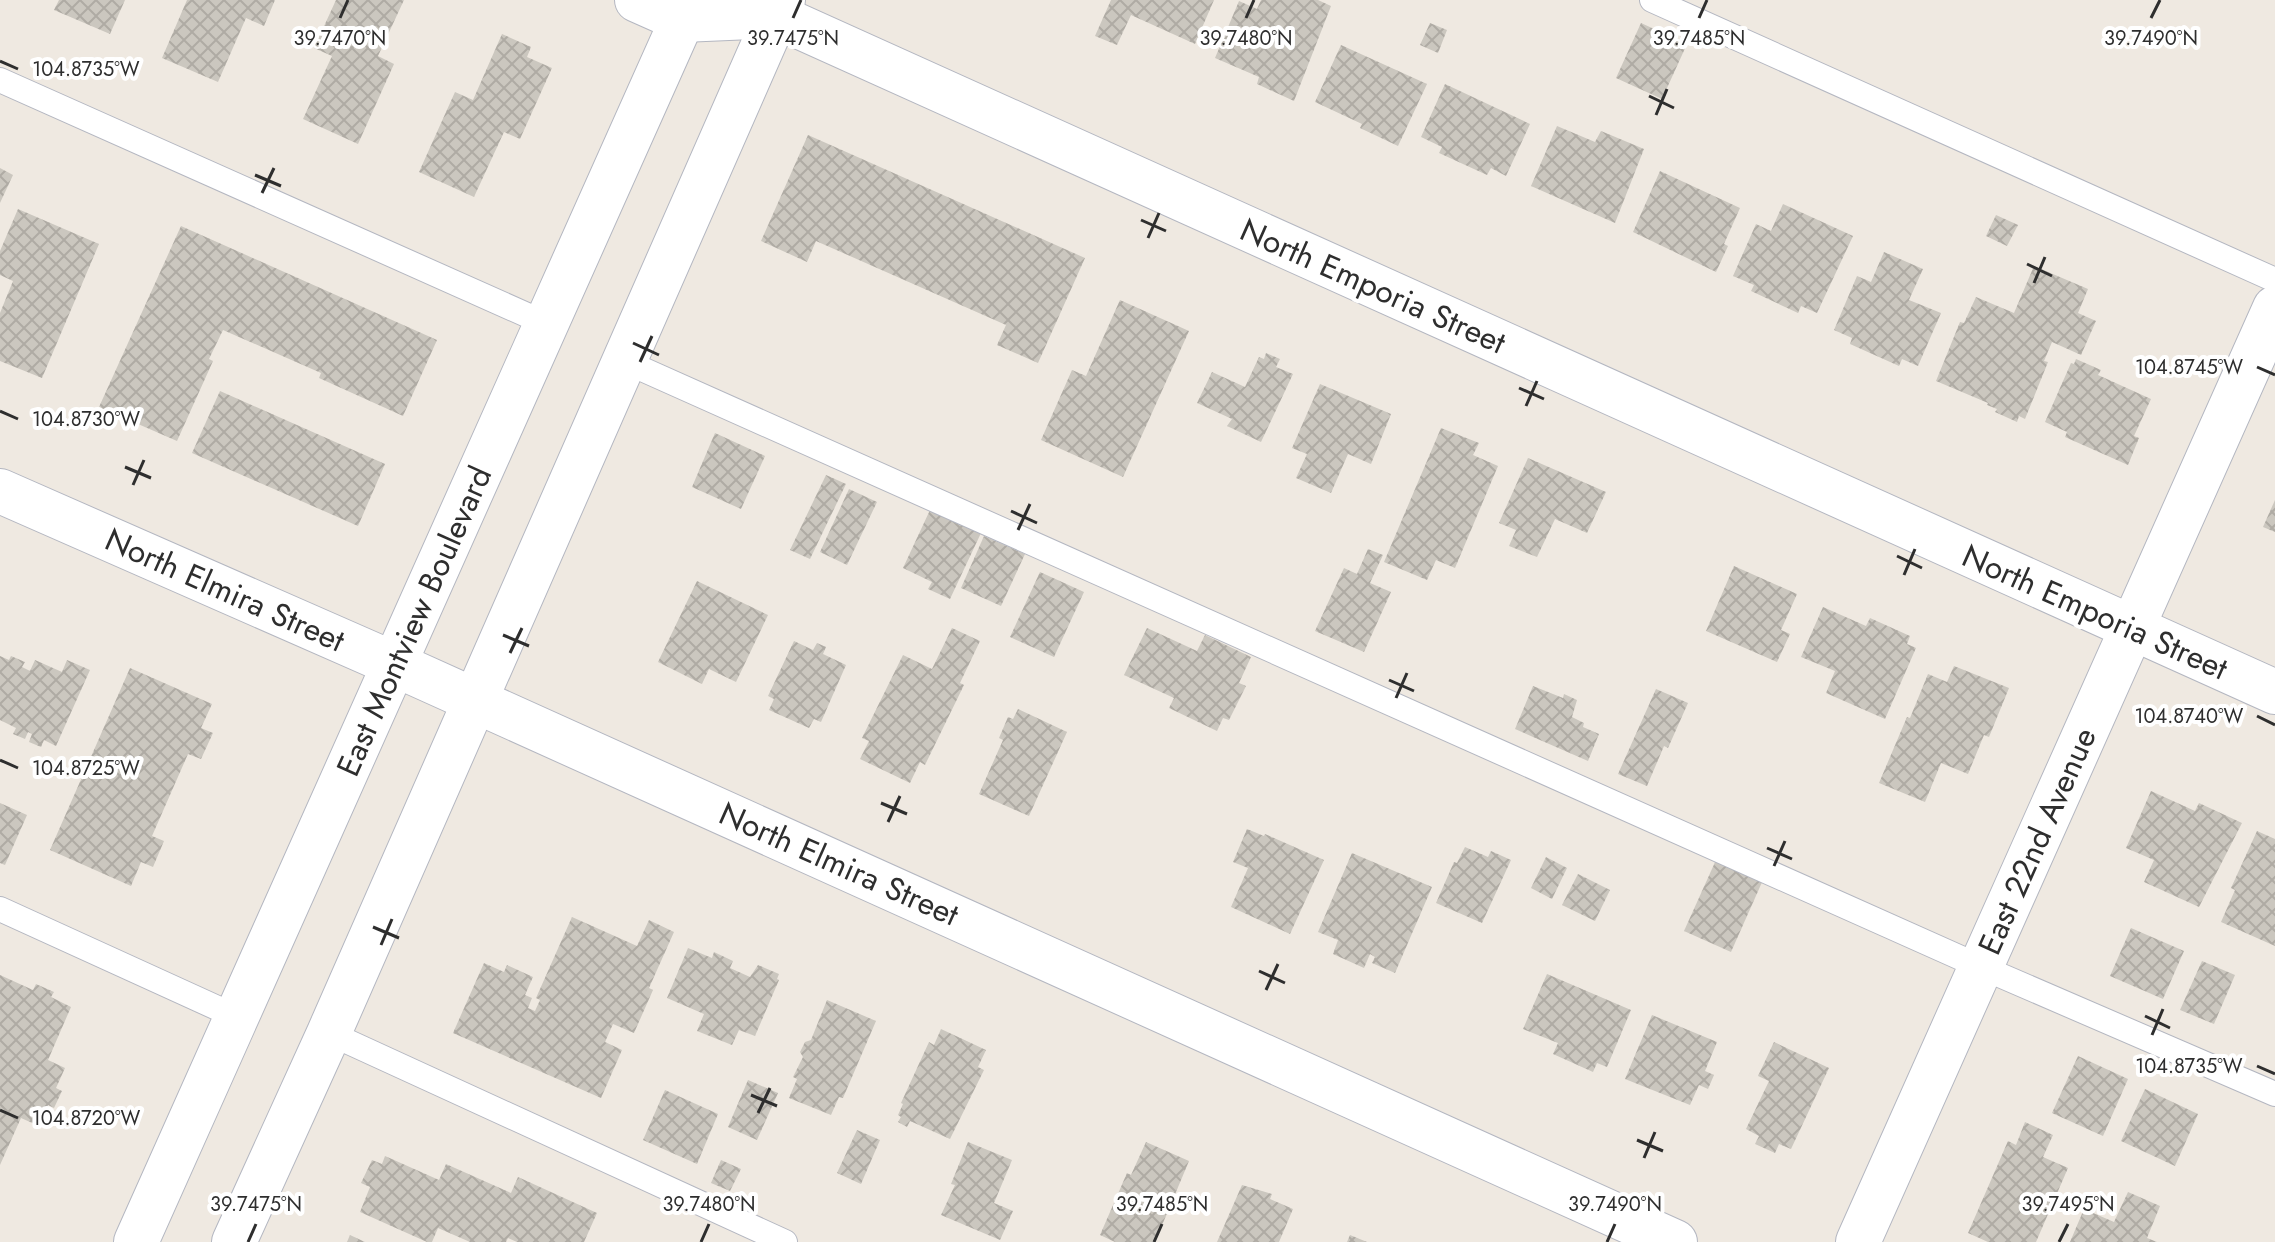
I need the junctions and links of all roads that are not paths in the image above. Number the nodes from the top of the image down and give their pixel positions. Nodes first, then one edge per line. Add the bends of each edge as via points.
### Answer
1 (637, 0) edge
2 (1652, 0) edge
3 (775, 5) edge
4 (686, 10) edge
5 (0, 80) edge
6 (2275, 280) edge
7 (2275, 308) edge
8 (547, 324) junction
9 (624, 361) junction
10 (0, 491) edge
11 (2132, 629) junction
12 (394, 664) junction
13 (2275, 692) edge
14 (475, 700) junction
15 (0, 909) edge
16 (1981, 967) junction
17 (237, 1017) junction
18 (329, 1033) junction
19 (2275, 1094) edge
20 (136, 1242) edge
21 (234, 1242) edge
22 (785, 1242) edge
23 (1675, 1242) edge
24 (1858, 1242) edge

1 - 4 street
2 - 6 lane
3 - 4 street, North Emporia Street
3 - 9 street
3 - 11 street, North Emporia Street
4 - 8 street, East Montview Boulevard
5 - 8 lane
7 - 11 street, East 22nd Avenue
8 - 12 street, East Montview Boulevard
9 - 14 street
9 - 16 lane
10 - 12 street, North Elmira Street
11 - 13 street, North Emporia Street
11 - 16 street, East 22nd Avenue
12 - 14 street, North Elmira Street
12 - 17 street, East Montview Boulevard
14 - 18 street
14 - 23 street, North Elmira Street
15 - 17 lane
16 - 19 lane
16 - 24 street, East 22nd Avenue
17 - 20 street, East Montview Boulevard
18 - 21 street
18 - 22 lane

